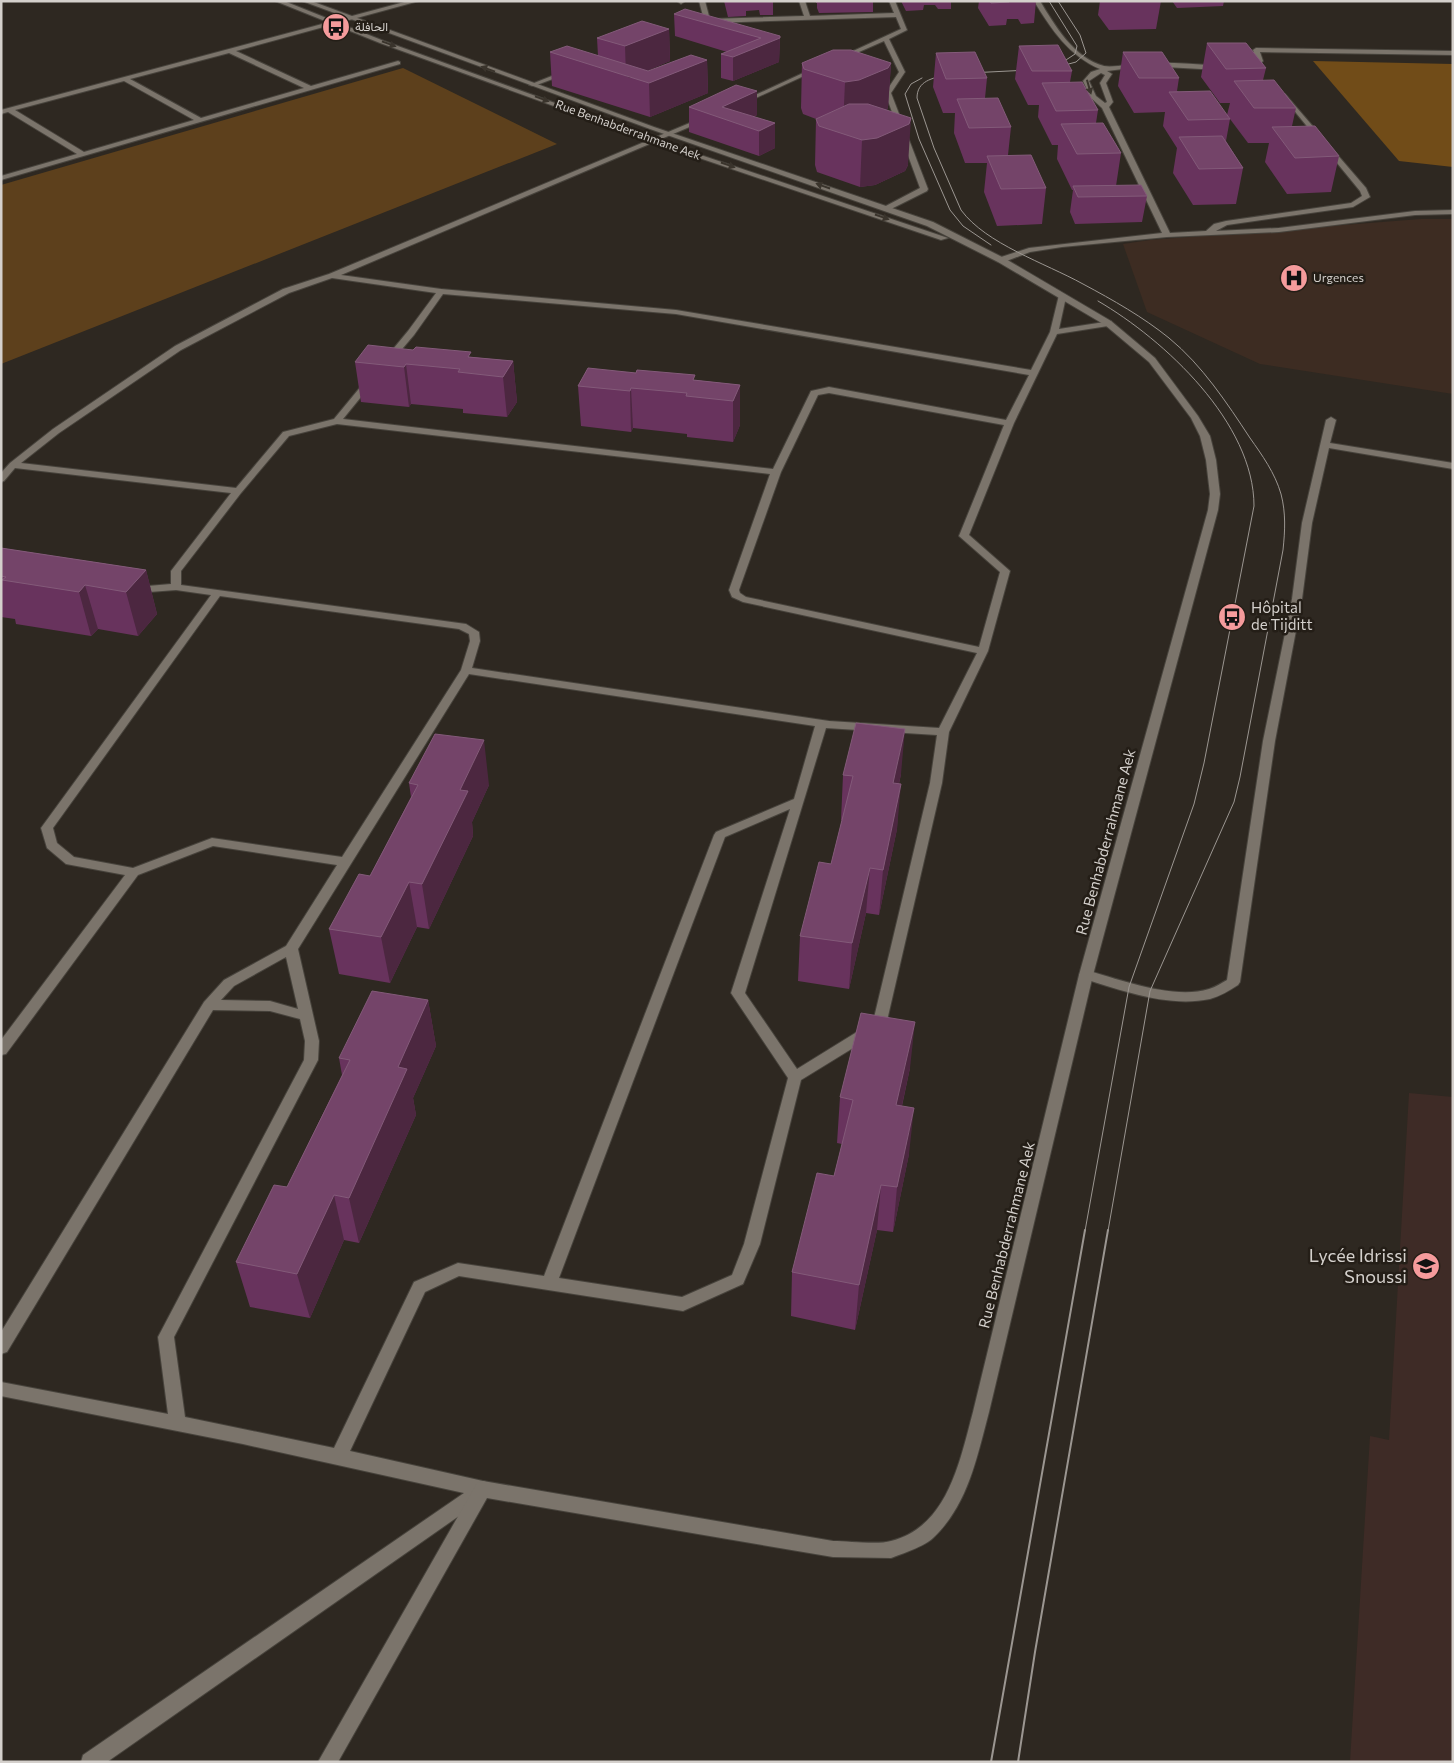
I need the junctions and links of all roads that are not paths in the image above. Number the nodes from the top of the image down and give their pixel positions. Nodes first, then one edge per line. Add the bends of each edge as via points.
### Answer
1 (278, 1) edge
2 (305, 1) edge
3 (416, 1) edge
4 (702, 1) edge
5 (802, 1) edge
6 (892, 1) edge
7 (1037, 1) edge
8 (900, 15) junction
9 (808, 18) junction
10 (353, 20) junction
11 (702, 22) junction
12 (336, 24) junction
13 (693, 25) edge
14 (886, 38) junction
15 (230, 51) junction
16 (1453, 54) edge
17 (833, 62) edge
18 (398, 64) dead end
19 (824, 66) edge
20 (577, 68) edge
21 (1223, 68) edge
22 (1242, 69) edge
23 (1104, 70) junction
24 (125, 79) junction
25 (532, 85) junction
26 (310, 89) junction
27 (1282, 92) edge
28 (735, 105) edge
29 (1105, 107) junction
30 (5, 111) edge
31 (708, 117) edge
32 (202, 120) junction
33 (671, 134) junction
34 (655, 141) junction
35 (84, 155) junction
36 (1, 178) edge
37 (886, 208) junction
38 (1453, 212) edge
39 (1206, 234) junction
40 (1167, 235) junction
41 (982, 251) junction
42 (1001, 260) junction
43 (332, 276) junction
44 (441, 291) junction
45 (1062, 297) junction
46 (1108, 323) junction
47 (1054, 332) junction
48 (1034, 374) junction
49 (1331, 420) dead end
50 (336, 421) junction
51 (1009, 424) junction
52 (1325, 445) junction
53 (13, 465) junction
54 (1453, 466) edge
55 (776, 472) junction
56 (1, 479) edge
57 (238, 491) junction
58 (176, 586) junction
59 (124, 588) edge
60 (218, 592) junction
61 (983, 651) junction
62 (466, 670) junction
63 (822, 724) junction
64 (943, 732) junction
65 (799, 801) junction
66 (346, 862) junction
67 (134, 872) junction
68 (291, 949) junction
69 (1086, 975) junction
70 (209, 1005) junction
71 (306, 1016) junction
72 (1, 1050) edge
73 (795, 1077) junction
74 (549, 1284) junction
75 (1, 1347) edge
76 (1, 1389) edge
77 (177, 1422) junction
78 (339, 1456) junction
79 (483, 1489) junction
80 (90, 1762) edge
81 (327, 1762) edge

1 - 12 street, Rue Benhabderrahmane Aek
2 - 10 street, Rue Benhabderrahmane Aek
3 - 10 street
4 - 11 street via 706,16
5 - 9 street
6 - 8 street
7 - 23 street via 1064,42 1092,65
8 - 9 street
8 - 14 street via 904,30
9 - 11 street
10 - 12 street
25 -> 10 street, Rue Benhabderrahmane Aek
11 - 13 street
12 - 15 street
12 -> 34 street, Rue Benhabderrahmane Aek
14 - 17 street
14 - 37 street via 902,72 888,93 924,189
15 - 24 street
15 - 26 street
16 - 22 street via 1256,50 1260,61 1252,70
18 - 26 street
19 - 28 street
20 - 25 street
21 - 23 street via 1127,64
23 - 29 street via 1109,74 1103,83 1110,102
23 -> 29 street via 1092,72 1086,81 1093,97
24 - 30 street
24 - 32 street
25 - 33 street, Rue Benhabderrahmane Aek
26 - 32 street
27 - 39 street via 1366,197 1353,205 1226,223
29 - 40 street
30 - 35 street
31 - 33 street
32 - 35 street
33 - 34 street
37 -> 33 street, Rue Benhabderrahmane Aek
34 -> 41 street, Rue Benhabderrahmane Aek
34 - 43 street
35 - 36 street
37 - 41 street, Rue Benhabderrahmane Aek via 930,224
38 - 39 street
39 - 40 street
40 - 42 street via 1028,250
41 - 42 street, Rue Benhabderrahmane Aek
42 - 45 street, Rue Benhabderrahmane Aek
43 - 44 street
43 - 53 street via 286,291 178,348 56,431
44 - 48 street via 676,312
44 - 50 street via 411,333
45 - 46 street, Rue Benhabderrahmane Aek
45 - 47 street
46 - 47 street
46 - 69 street, Rue Benhabderrahmane Aek via 1152,360 1195,418 1209,452 1215,494
47 - 48 street
48 - 51 street
49 - 52 street
50 - 55 street
50 - 57 street via 286,434
51 - 55 street via 819,390 814,393
51 - 61 street via 964,536 1005,571
52 - 54 street
52 - 69 street via 1307,523 1297,599 1269,741 1233,982 1211,994 1182,997
53 - 56 street
53 - 57 street
55 - 61 street via 734,590 736,595
57 - 58 street via 176,571
58 - 59 street via 143,590
58 - 60 street
60 - 62 street via 462,626 474,632 475,641
60 - 67 street via 47,828 51,845 70,861
61 - 64 street
62 - 63 street
62 - 66 street
63 - 64 street
63 - 65 street
64 - 73 street via 936,783 879,1025
65 - 73 street via 738,993
65 - 74 street via 720,835
66 - 67 street via 212,842
66 - 68 street
67 - 72 street
68 - 70 street via 229,983
68 - 71 street
69 - 79 street, Rue Benhabderrahmane Aek via 966,1468 953,1501 926,1534 891,1550 832,1549
70 - 71 street via 270,1006
70 - 75 street
71 - 77 street via 312,1041 311,1060 166,1337
73 - 74 street via 752,1244 738,1279 684,1304
74 - 78 street via 458,1269 419,1287
76 - 77 street
77 - 78 street
78 - 79 street
79 - 80 street
79 - 81 street

